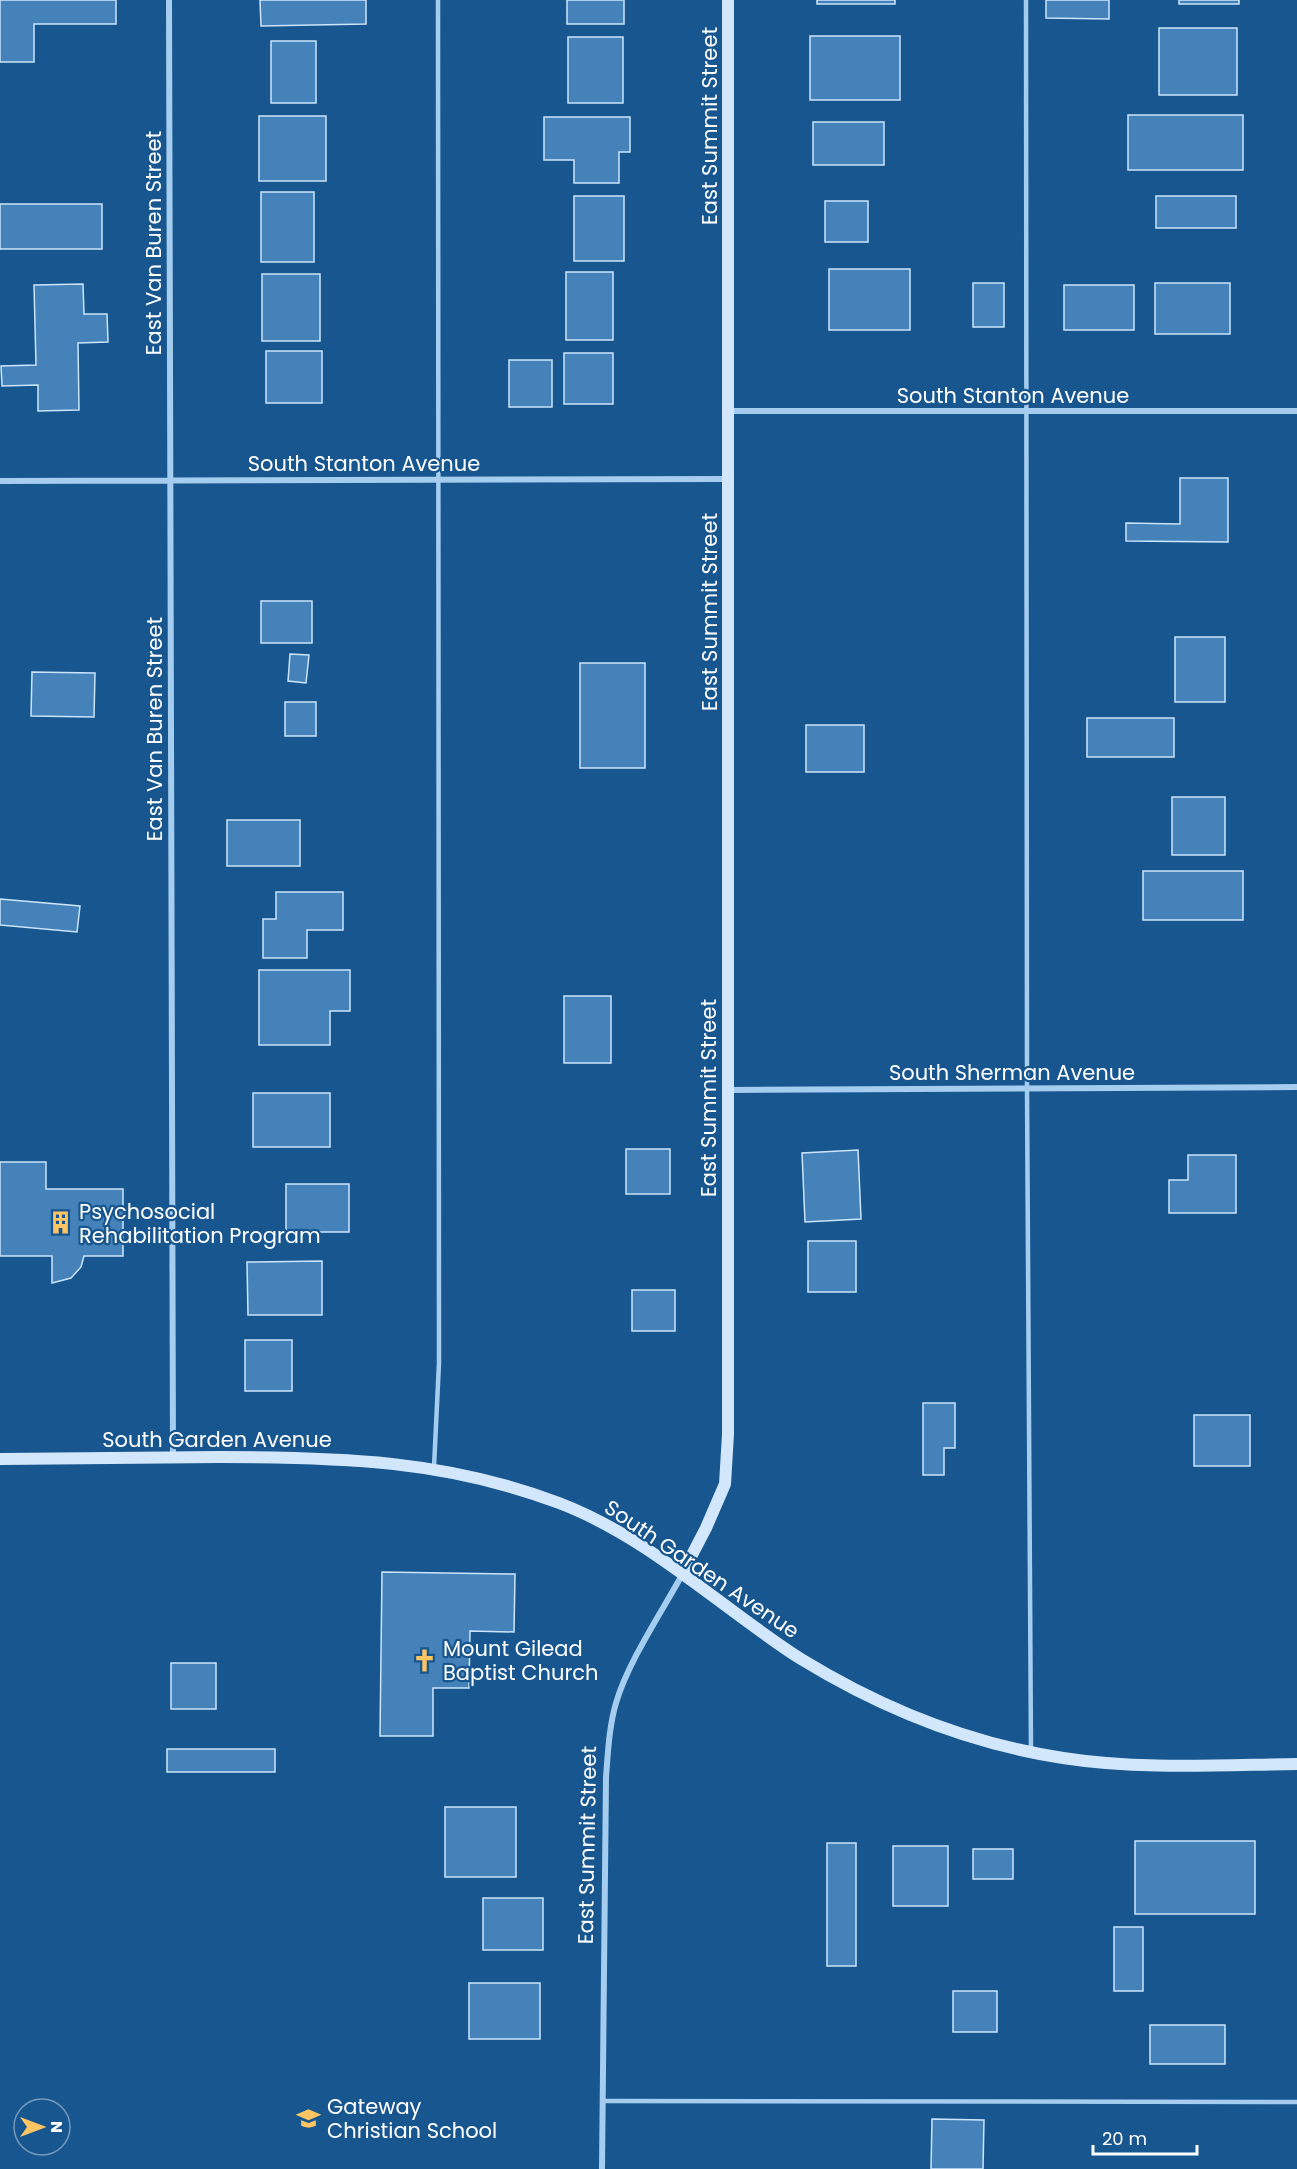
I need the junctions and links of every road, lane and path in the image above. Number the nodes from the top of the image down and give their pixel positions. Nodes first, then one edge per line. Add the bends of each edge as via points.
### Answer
1 (169, 0) edge
2 (438, 0) edge
3 (728, 0) edge
4 (1026, 0) edge
5 (729, 411) junction
6 (1028, 411) junction
7 (1297, 411) edge
8 (440, 479) junction
9 (729, 479) junction
10 (170, 480) junction
11 (0, 481) edge
12 (1297, 1088) edge
13 (1027, 1089) junction
14 (727, 1090) junction
15 (172, 1457) junction
16 (0, 1460) edge
17 (434, 1468) junction
18 (682, 1574) junction
19 (1031, 1752) junction
20 (1297, 1764) edge
21 (603, 2101) junction
22 (1297, 2102) edge
23 (602, 2169) edge

1 - 10 street, East Van Buren Street
2 - 8 lane
3 - 5 street, East Summit Street
4 - 6 lane
5 - 6 street, South Stanton Avenue
5 - 9 street, East Summit Street
6 - 7 street, South Stanton Avenue
6 - 13 lane
8 - 9 street, South Stanton Avenue
8 - 10 street, South Stanton Avenue
8 - 17 lane via 439,1363
9 - 14 street, East Summit Street
10 - 11 street, South Stanton Avenue
10 - 15 street, East Van Buren Street
12 - 13 street, South Sherman Avenue
13 - 14 street, South Sherman Avenue
13 - 19 lane
14 - 18 street, East Summit Street via 727,1464 719,1499
15 - 16 street, South Garden Avenue
15 - 17 street, South Garden Avenue via 326,1459
17 - 18 street, South Garden Avenue via 503,1484 561,1504 632,1541
18 - 19 street, South Garden Avenue via 800,1658 872,1697 970,1737
18 - 21 street, East Summit Street via 629,1671 616,1702 610,1734 606,1776
19 - 20 street, South Garden Avenue via 1136,1764
21 - 22 lane
21 - 23 street, East Summit Street

